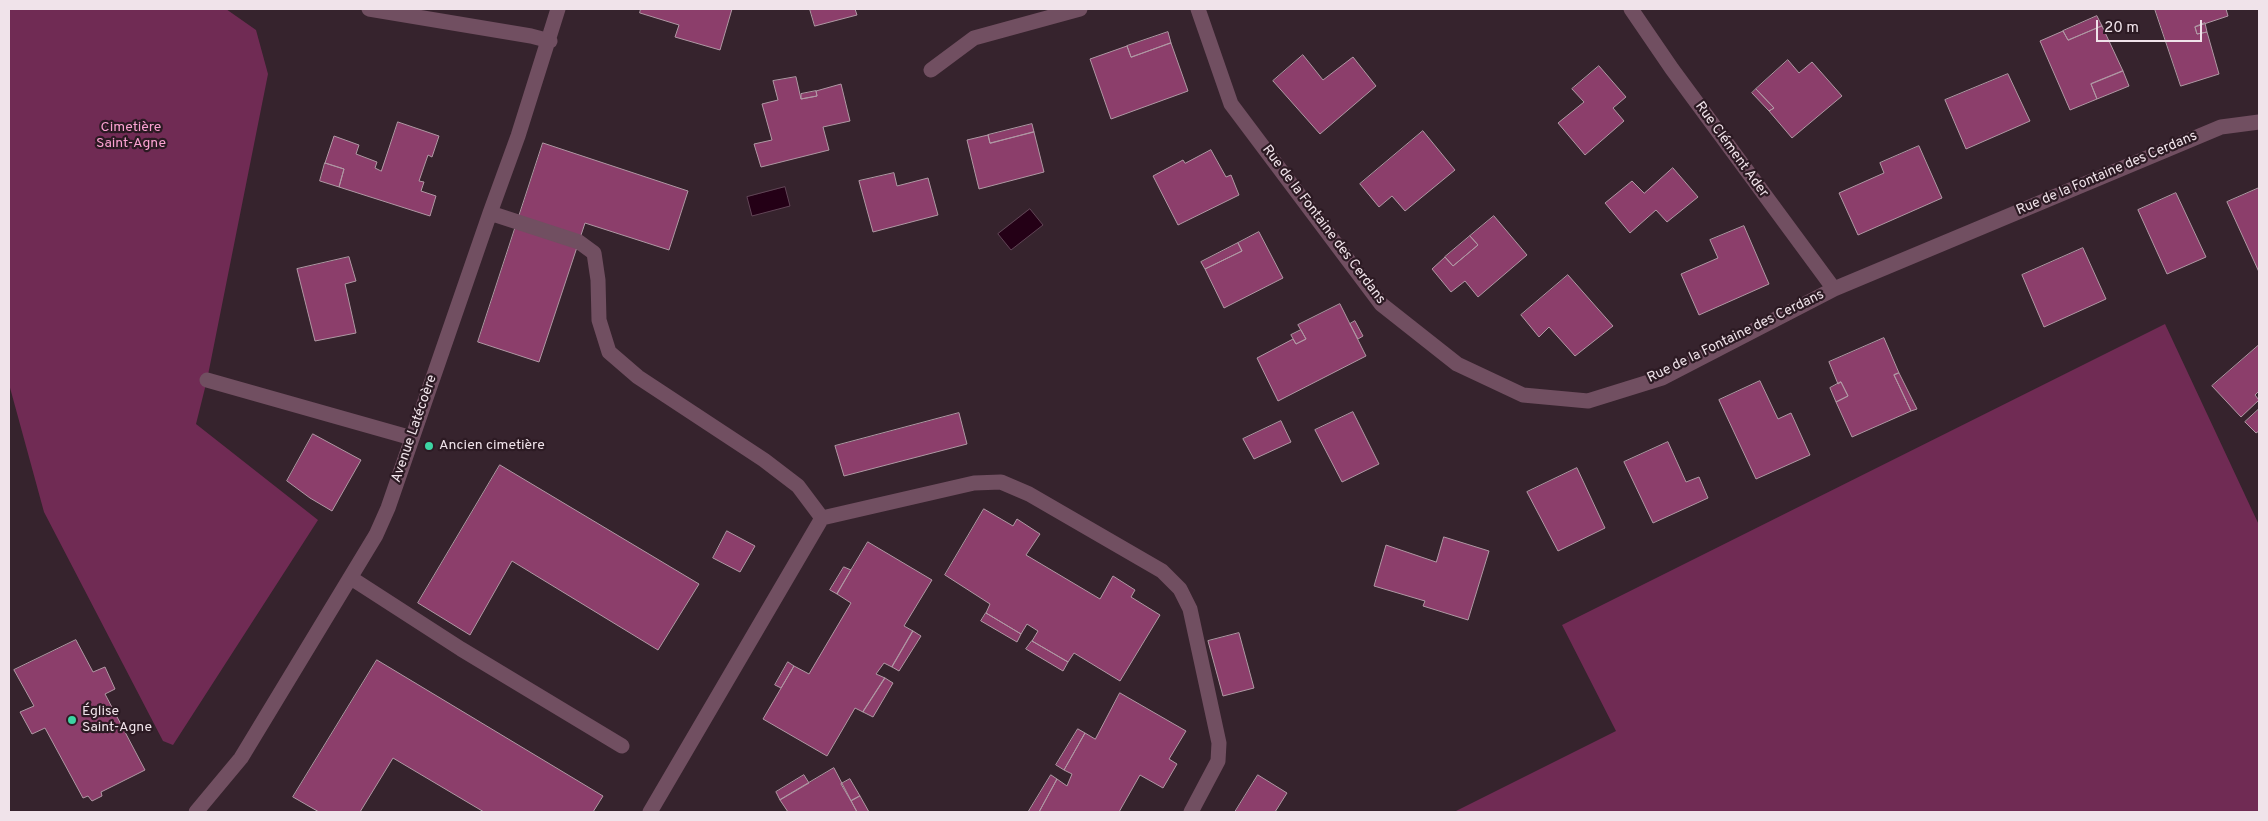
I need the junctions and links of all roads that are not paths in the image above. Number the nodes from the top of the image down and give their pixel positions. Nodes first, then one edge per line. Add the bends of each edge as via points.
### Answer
1 (369, 9) edge
2 (558, 9) edge
3 (1080, 9) edge
4 (1198, 9) edge
5 (1631, 9) edge
6 (550, 40) junction
7 (931, 70) dead end
8 (2259, 122) edge
9 (490, 213) junction
10 (1834, 289) junction
11 (207, 380) dead end
12 (412, 438) junction
13 (822, 518) junction
14 (351, 578) junction
15 (622, 746) dead end
16 (196, 812) edge
17 (650, 812) edge
18 (1191, 812) edge

1 - 6 street
2 - 6 street, Avenue Latécoère
3 - 7 street via 974,38
4 - 10 street, Rue de la Fontaine des Cerdans via 1231,104 1381,304 1457,364 1523,395 1588,401 1662,378
5 - 10 street, Rue Clément Ader
6 - 9 street, Avenue Latécoère
8 - 10 street, Rue de la Fontaine des Cerdans via 2221,127
9 - 12 street, Avenue Latécoère
9 - 13 street via 579,242 594,253 599,320 609,352 638,377 798,486
11 - 12 street
12 - 14 street, Avenue Latécoère via 388,508
13 - 17 street
13 - 18 street via 974,483 1001,482 1029,494 1162,571 1180,589 1190,609 1219,743 1218,761
14 - 15 street
14 - 16 street, Avenue Latécoère via 241,758

